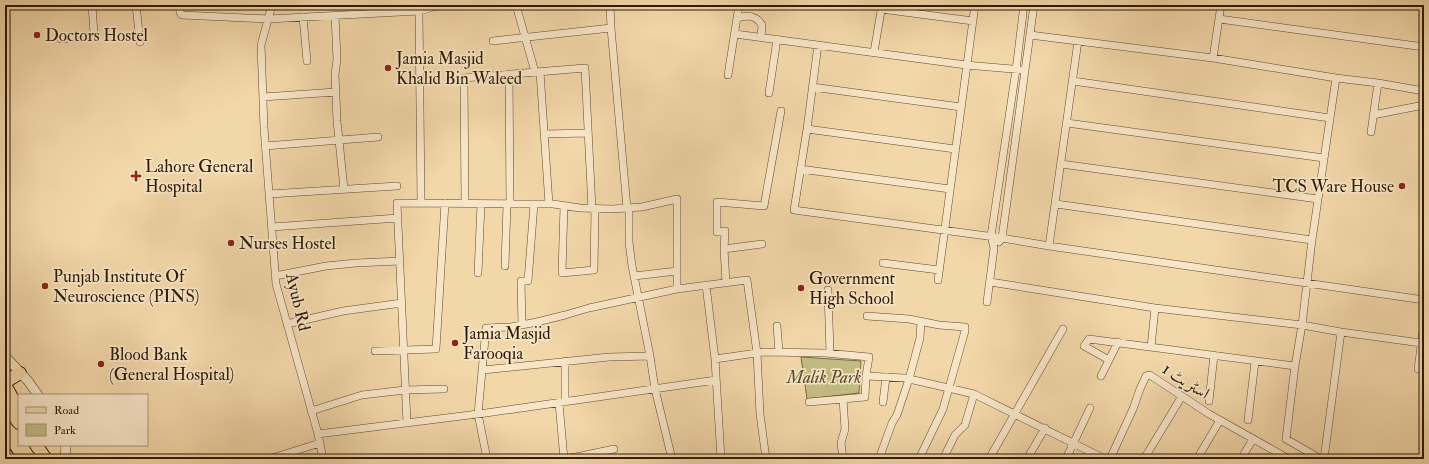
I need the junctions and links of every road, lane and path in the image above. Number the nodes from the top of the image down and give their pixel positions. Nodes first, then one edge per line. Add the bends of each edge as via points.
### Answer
1 (19, 5) edge
2 (92, 5) edge
3 (136, 5) edge
4 (179, 5) edge
5 (272, 5) edge
6 (441, 5) edge
7 (516, 5) edge
8 (610, 5) edge
9 (739, 5) edge
10 (975, 5) edge
11 (1024, 5) edge
12 (1034, 5) edge
13 (1221, 5) edge
14 (5, 7) edge
15 (881, 7) edge
16 (419, 11) junction
17 (335, 16) junction
18 (303, 17) junction
19 (737, 18) junction
20 (268, 19) junction
21 (1219, 19) junction
22 (972, 21) junction
23 (612, 28) junction
24 (735, 34) junction
25 (1030, 35) junction
26 (761, 37) junction
27 (526, 38) junction
28 (61, 39) dead end
29 (777, 39) junction
30 (493, 41) dead end
31 (1078, 41) junction
32 (140, 42) dead end
33 (818, 45) junction
34 (1424, 47) edge
35 (874, 52) junction
36 (1213, 58) junction
37 (306, 61) dead end
38 (966, 65) junction
39 (1016, 70) junction
40 (1025, 70) junction
41 (537, 72) junction
42 (509, 74) junction
43 (728, 76) dead end
44 (1336, 78) junction
45 (1073, 81) junction
46 (1378, 83) junction
47 (812, 87) junction
48 (1424, 91) edge
49 (336, 92) junction
50 (769, 93) dead end
51 (263, 97) junction
52 (1424, 105) edge
53 (961, 107) junction
54 (781, 111) dead end
55 (1373, 115) junction
56 (1330, 118) junction
57 (1067, 123) junction
58 (807, 129) junction
59 (1371, 132) dead end
60 (588, 133) junction
61 (544, 134) junction
62 (378, 137) dead end
63 (339, 140) junction
64 (266, 146) junction
65 (954, 149) junction
66 (1324, 158) junction
67 (1061, 164) junction
68 (800, 169) junction
69 (398, 186) dead end
70 (344, 189) junction
71 (950, 189) junction
72 (269, 194) junction
73 (1318, 199) junction
74 (421, 203) junction
75 (445, 203) junction
76 (465, 203) junction
77 (481, 204) junction
78 (508, 204) junction
79 (534, 204) junction
80 (549, 204) junction
81 (1056, 204) junction
82 (564, 206) junction
83 (628, 208) junction
84 (594, 209) junction
85 (398, 218) junction
86 (272, 227) junction
87 (944, 230) junction
88 (992, 236) junction
89 (1002, 238) junction
90 (1312, 240) junction
91 (762, 244) dead end
92 (1049, 246) junction
93 (994, 248) junction
94 (724, 249) junction
95 (400, 262) junction
96 (883, 263) dead end
97 (504, 266) dead end
98 (939, 270) junction
99 (677, 271) junction
100 (478, 274) dead end
101 (276, 276) junction
102 (634, 276) junction
103 (938, 280) dead end
104 (990, 282) junction
105 (726, 283) junction
106 (1307, 283) junction
107 (706, 285) junction
108 (677, 290) junction
109 (828, 290) dead end
110 (638, 298) junction
111 (1424, 300) edge
112 (987, 302) dead end
113 (402, 303) junction
114 (1155, 308) junction
115 (867, 316) dead end
116 (920, 321) junction
117 (287, 324) junction
118 (1424, 324) edge
119 (522, 325) junction
120 (1302, 325) junction
121 (777, 326) dead end
122 (1063, 329) dead end
123 (1341, 332) junction
124 (1118, 342) junction
125 (1421, 343) junction
126 (1151, 347) junction
127 (375, 351) dead end
128 (404, 351) junction
129 (779, 352) junction
130 (757, 353) junction
131 (830, 353) junction
132 (1214, 355) junction
133 (5, 356) edge
134 (650, 356) junction
135 (716, 359) junction
136 (1109, 360) junction
137 (566, 361) junction
138 (1255, 362) junction
139 (1295, 366) junction
140 (1418, 369) dead end
141 (483, 370) junction
142 (20, 373) junction
143 (866, 376) junction
144 (1101, 376) dead end
145 (886, 377) junction
146 (909, 379) junction
147 (716, 380) junction
148 (5, 384) edge
149 (949, 388) junction
150 (444, 389) dead end
151 (655, 389) junction
152 (405, 390) junction
153 (37, 394) edge
154 (974, 394) junction
155 (1182, 396) junction
156 (843, 399) junction
157 (1209, 401) dead end
158 (562, 402) junction
159 (809, 402) dead end
160 (883, 402) dead end
161 (5, 405) edge
162 (18, 408) edge
163 (1090, 408) dead end
164 (311, 411) junction
165 (1015, 413) junction
166 (478, 414) junction
167 (1220, 420) junction
168 (1248, 420) dead end
169 (18, 422) edge
170 (407, 423) junction
171 (1045, 428) junction
172 (318, 434) junction
173 (1253, 440) junction
174 (320, 443) junction
175 (1074, 443) junction
176 (614, 449) dead end
177 (5, 453) edge
178 (581, 457) edge
179 (273, 458) edge
180 (1284, 458) edge
181 (9, 459) edge
182 (323, 459) edge
183 (488, 459) edge
184 (563, 459) edge
185 (672, 459) edge
186 (721, 459) edge
187 (766, 459) edge
188 (843, 459) edge
189 (879, 459) edge
190 (919, 459) edge
191 (943, 459) edge
192 (989, 459) edge
193 (1027, 459) edge
194 (1066, 459) edge
195 (1105, 459) edge
196 (1110, 459) edge
197 (1144, 459) edge
198 (1197, 459) edge
199 (1241, 459) edge
200 (1321, 459) edge
201 (1324, 459) edge

1 - 14 street
2 - 28 street via 94,34
3 - 32 street
4 - 20 street via 182,14
5 - 20 street, Ayub Rd
6 - 16 street
7 - 27 street
8 - 23 street
9 - 19 street
10 - 22 street
11 - 39 street
12 - 25 street
13 - 21 street
15 - 22 street
15 - 35 street
16 - 17 street
16 - 74 street
17 - 18 street
17 - 49 street
18 - 20 street
18 - 37 street
19 - 24 street
19 - 26 street via 755,18 762,25
20 - 51 street, Ayub Rd via 261,45
21 - 34 street
21 - 36 street
22 - 38 street
23 - 27 street
23 - 83 street
24 - 26 street
24 - 43 street
25 - 31 street
25 - 40 street
26 - 29 street
27 - 30 street
27 - 41 street
29 - 33 street
29 - 50 street
31 - 36 street
31 - 45 street
33 - 35 street
33 - 47 street
35 - 38 street
36 - 44 street
38 - 39 street
38 - 53 street
39 - 40 street
39 - 88 street
40 - 89 street
41 - 42 street
41 - 60 street via 585,68
41 - 61 street
42 - 76 street via 464,78
42 - 78 street
44 - 46 street
44 - 56 street
45 - 56 street
45 - 57 street
46 - 48 street
46 - 55 street
47 - 53 street
47 - 58 street
49 - 51 street
49 - 63 street
51 - 64 street, Ayub Rd
52 - 55 street
53 - 65 street
54 - 94 street via 764,206 717,202 717,232 725,231
55 - 59 street
56 - 66 street
57 - 66 street
57 - 67 street
58 - 65 street
58 - 68 street
60 - 61 street
60 - 84 street
61 - 80 street
62 - 63 street
63 - 64 street
63 - 70 street
64 - 72 street, Ayub Rd
65 - 71 street
66 - 73 street
67 - 73 street
67 - 81 street
68 - 71 street
68 - 87 street via 794,210
69 - 70 street
70 - 72 street
71 - 87 street
72 - 86 street, Ayub Rd
73 - 90 street
74 - 75 street
74 - 85 street via 398,203
75 - 76 street
75 - 128 street via 436,349
76 - 77 street
77 - 78 street
77 - 100 street
78 - 79 street
78 - 97 street
79 - 80 street
79 - 119 street via 528,281 521,281
80 - 82 street
81 - 90 street
81 - 92 street
82 - 84 street
82 - 84 street via 562,273 594,270
83 - 84 street
83 - 99 street via 677,199
83 - 102 street
85 - 86 street
85 - 95 street
86 - 101 street, Ayub Rd
87 - 88 street
87 - 98 street
88 - 89 street
88 - 93 street
89 - 92 street
89 - 93 street
90 - 106 street
91 - 94 street
92 - 106 street
93 - 104 street
94 - 105 street
95 - 101 street via 334,266
95 - 113 street
96 - 98 street
98 - 103 street
99 - 102 street
99 - 108 street
101 - 117 street, Ayub Rd
102 - 110 street
104 - 112 street
104 - 114 street
105 - 107 street
105 - 130 street via 748,280
106 - 111 street
106 - 120 street
107 - 108 street
107 - 135 street
108 - 110 street
109 - 131 street
110 - 119 street
110 - 134 street
113 - 117 street via 343,311
113 - 128 street
114 - 120 street
114 - 126 street
115 - 116 street
116 - 146 street via 920,338
116 - 149 street via 965,327
117 - 164 street, Ayub Rd
118 - 125 street
119 - 141 street via 486,328
120 - 123 street
120 - 139 street
121 - 129 street
122 - 165 street
123 - 125 street
123 - 201 street
124 - 126 street
124 - 136 street
124 - 136 street via 1088,339 1084,346
125 - 140 street
126 - 132 street
127 - 128 street
128 - 152 street
129 - 130 street
129 - 131 street
130 - 135 street
130 - 187 street via 760,414
131 - 143 street via 869,357
132 - 138 street
132 - 157 street
133 - 142 street
134 - 137 street
134 - 151 street
135 - 147 street
136 - 144 street
137 - 141 street
137 - 158 street
138 - 139 street
138 - 168 street
139 - 200 street via 1286,439
141 - 166 street
142 - 148 main road
142 - 153 street
143 - 145 street
143 - 156 street via 865,397
145 - 146 street
145 - 160 street
146 - 149 street
146 - 189 street
147 - 151 street
147 - 186 street
148 - 162 main road
149 - 154 street
149 - 190 street via 943,409
150 - 152 street
151 - 158 street
151 - 185 street
152 - 164 street via 362,395
152 - 170 street
154 - 165 street
154 - 191 street via 965,425 955,435
155 - 167 street, اسٹریٹ 1
155 - 196 street, اسٹریٹ 1 via 1150,375 1146,376
155 - 197 street
156 - 159 street
156 - 188 street
158 - 166 street
158 - 184 street
161 - 169 main road
163 - 175 street
164 - 172 street, Ayub Rd
165 - 171 street
165 - 192 street
166 - 170 street
166 - 183 street
167 - 173 street, اسٹریٹ 1
167 - 198 street
170 - 172 street
171 - 175 street
171 - 193 street
172 - 174 street, Ayub Rd
173 - 180 street, اسٹریٹ 1
173 - 199 street
174 - 179 street
174 - 182 street, Ayub Rd
175 - 194 street
175 - 195 street
176 - 178 street
177 - 181 main road
178 - 184 street

